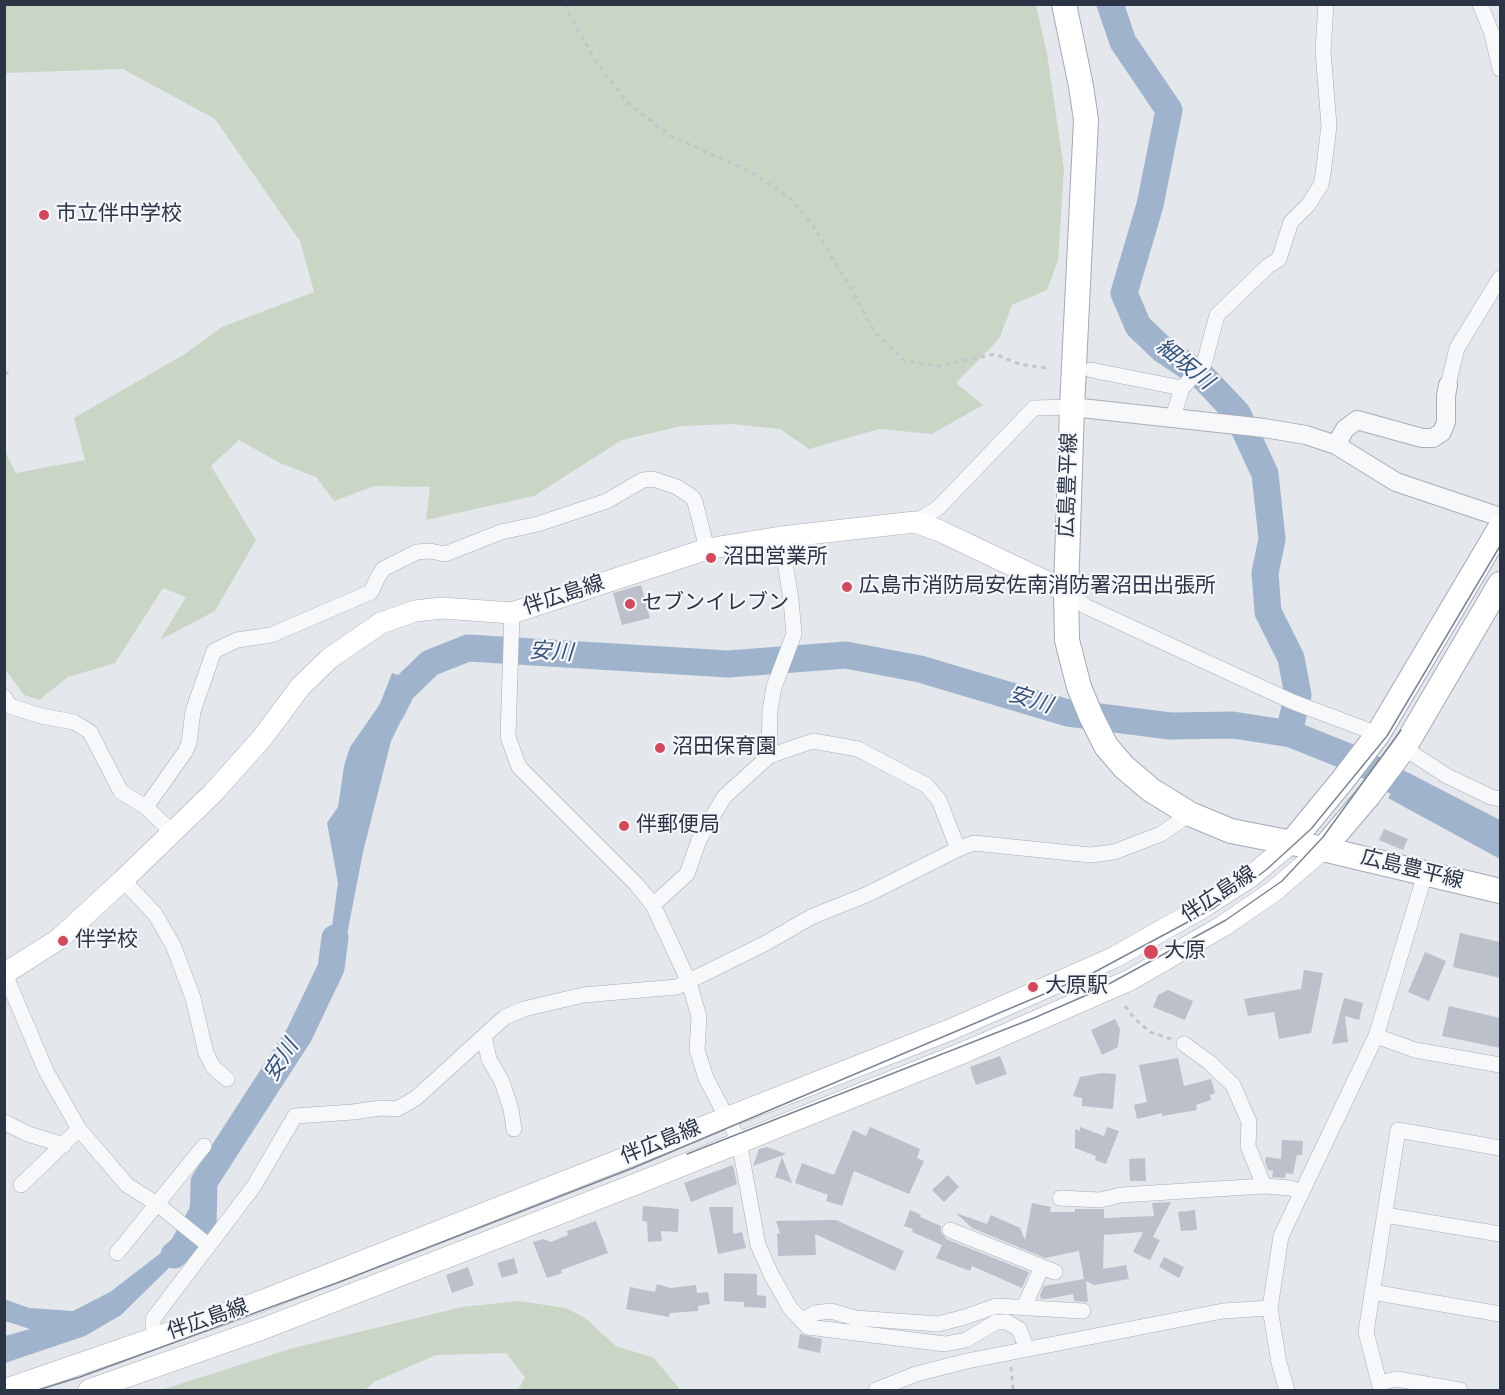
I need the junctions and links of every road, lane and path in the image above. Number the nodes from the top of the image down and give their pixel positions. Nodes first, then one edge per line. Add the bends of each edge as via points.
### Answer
1 (564, 4) edge
2 (1064, 4) edge
3 (1326, 4) edge
4 (1480, 4) edge
5 (1500, 69) edge
6 (1500, 278) edge
7 (1046, 368) dead end
8 (1091, 370) dead end
9 (4, 373) edge
10 (11, 373) dead end
11 (1186, 385) junction
12 (1448, 385) joint
13 (1072, 407) junction
14 (1173, 417) junction
15 (1336, 445) junction
16 (1500, 517) edge
17 (915, 522) junction
18 (1500, 528) edge
19 (781, 537) junction
20 (707, 549) junction
21 (1500, 584) edge
22 (1066, 591) junction
23 (512, 619) junction
24 (4, 697) edge
25 (1375, 738) junction
26 (1401, 751) junction
27 (769, 756) junction
28 (1500, 799) edge
29 (146, 807) junction
30 (1190, 813) junction
31 (172, 831) junction
32 (1291, 843) junction
33 (958, 849) junction
34 (1323, 849) junction
35 (1425, 874) junction
36 (123, 880) junction
37 (1500, 891) edge
38 (653, 905) junction
39 (5, 974) edge
40 (689, 982) junction
41 (1125, 1006) dead end
42 (952, 1029) junction
43 (1376, 1036) junction
44 (484, 1037) junction
45 (1184, 1044) joint
46 (965, 1052) junction
47 (1500, 1065) edge
48 (227, 1079) dead end
49 (726, 1117) junction
50 (4, 1122) edge
51 (79, 1129) junction
52 (514, 1129) dead end
53 (740, 1141) junction
54 (64, 1145) junction
55 (204, 1146) dead end
56 (1500, 1148) edge
57 (21, 1185) dead end
58 (1264, 1186) junction
59 (1300, 1192) junction
60 (1060, 1198) dead end
61 (160, 1206) junction
62 (1385, 1215) junction
63 (950, 1230) dead end
64 (1500, 1234) edge
65 (205, 1242) junction
66 (117, 1253) dead end
67 (1372, 1292) junction
68 (1024, 1307) junction
69 (1270, 1308) junction
70 (1083, 1311) dead end
71 (1500, 1314) edge
72 (802, 1321) junction
73 (158, 1338) junction
74 (1027, 1349) junction
75 (1010, 1365) dead end
76 (1380, 1387) edge
77 (4, 1390) edge
78 (89, 1390) edge
79 (876, 1390) edge
80 (1013, 1390) edge
81 (1287, 1390) edge
82 (1460, 1390) edge

1 - 7 path via 596,62 629,104 670,136 751,172 791,199 812,224 874,331 905,361 939,366 995,354 1019,364
2 - 13 main road, 広島豊平線 via 1086,120
3 - 11 street via 1323,51 1329,126 1320,185 1291,222 1279,259 1217,315 1204,364
4 - 5 street
6 - 12 street via 1457,348
8 - 11 street
9 - 10 path
11 - 14 street
12 - 15 street via 1446,422 1442,432 1433,438 1357,420 1345,429
13 - 14 street
13 - 17 street via 1034,408 938,508
13 - 22 main road, 広島豊平線
14 - 15 street via 1306,435
15 - 16 street via 1395,482
17 - 19 main road, 伴広島線
17 - 22 main road, 伴広島線
18 - 25 main road
19 - 20 main road, 伴広島線
19 - 27 street via 795,634 774,687
20 - 23 main road, 伴広島線
20 - 29 street via 692,497 653,479 643,480 607,501 501,532 445,554 417,552 383,569 371,592 271,635 237,640 214,651 193,711 189,743
21 - 26 main road, 広島豊平線
22 - 25 street via 1085,606
22 - 30 main road, 広島豊平線 via 1067,640 1079,687 1107,746 1151,790
23 - 31 main road, 伴広島線 via 442,608 415,611 381,623 330,658 300,687 249,753
23 - 38 street via 508,737 519,767
24 - 29 street via 10,706 74,722 90,732 121,792
25 - 32 main road
26 - 28 street
26 - 34 main road, 広島豊平線
27 - 33 street via 813,741 858,749 926,785 939,800
27 - 38 street via 724,797 699,840 687,874
29 - 31 street
30 - 32 main road, 広島豊平線 via 1231,831
30 - 33 street via 1161,834 1114,852 1090,855 974,843
31 - 36 main road, 伴広島線
32 - 34 main road, 広島豊平線
32 - 42 main road, 伴広島線 via 1232,889 1115,957
33 - 40 street via 868,894 811,917
34 - 35 main road, 広島豊平線
34 - 46 main road, 伴広島線 via 1274,891 1223,926 1130,981
35 - 37 main road, 広島豊平線
35 - 43 street
36 - 39 main road, 伴広島線 via 59,939
36 - 48 street via 155,915 173,945 193,998 206,1053 213,1067
38 - 40 street
39 - 51 street via 46,1071
40 - 44 street via 677,987 583,995 524,1009 505,1017
40 - 49 street via 699,1017 697,1050
41 - 45 path via 1150,1032
42 - 46 main road
42 - 49 main road, 伴広島線
43 - 47 street via 1415,1050
43 - 59 street
44 - 52 street via 489,1059 511,1109
44 - 65 street via 416,1098 397,1109 295,1116 254,1186
45 - 58 street via 1233,1084 1249,1122 1248,1146
46 - 53 main road, 伴広島線
49 - 53 street
49 - 73 main road, 伴広島線 via 259,1302
50 - 54 street
51 - 54 street
51 - 61 street via 127,1185
53 - 72 street via 758,1245 790,1308
53 - 78 main road, 伴広島線 via 265,1328
54 - 57 street
55 - 61 street
56 - 62 street via 1398,1130
58 - 59 street
58 - 60 street via 1121,1195 1100,1200
59 - 69 street via 1281,1236
61 - 65 street
61 - 66 street
62 - 64 street
62 - 67 street
63 - 68 street via 1049,1269
65 - 73 street via 153,1319
67 - 71 street
67 - 76 street via 1366,1332
68 - 70 street
68 - 72 street via 996,1306 938,1324 855,1318 831,1311 815,1313
69 - 74 street via 1223,1311
69 - 81 street
72 - 74 street via 808,1327 945,1344 966,1340 996,1322 1007,1322 1019,1329
73 - 77 main road, 伴広島線
74 - 79 street via 916,1374
75 - 80 path
76 - 82 street via 1397,1379

